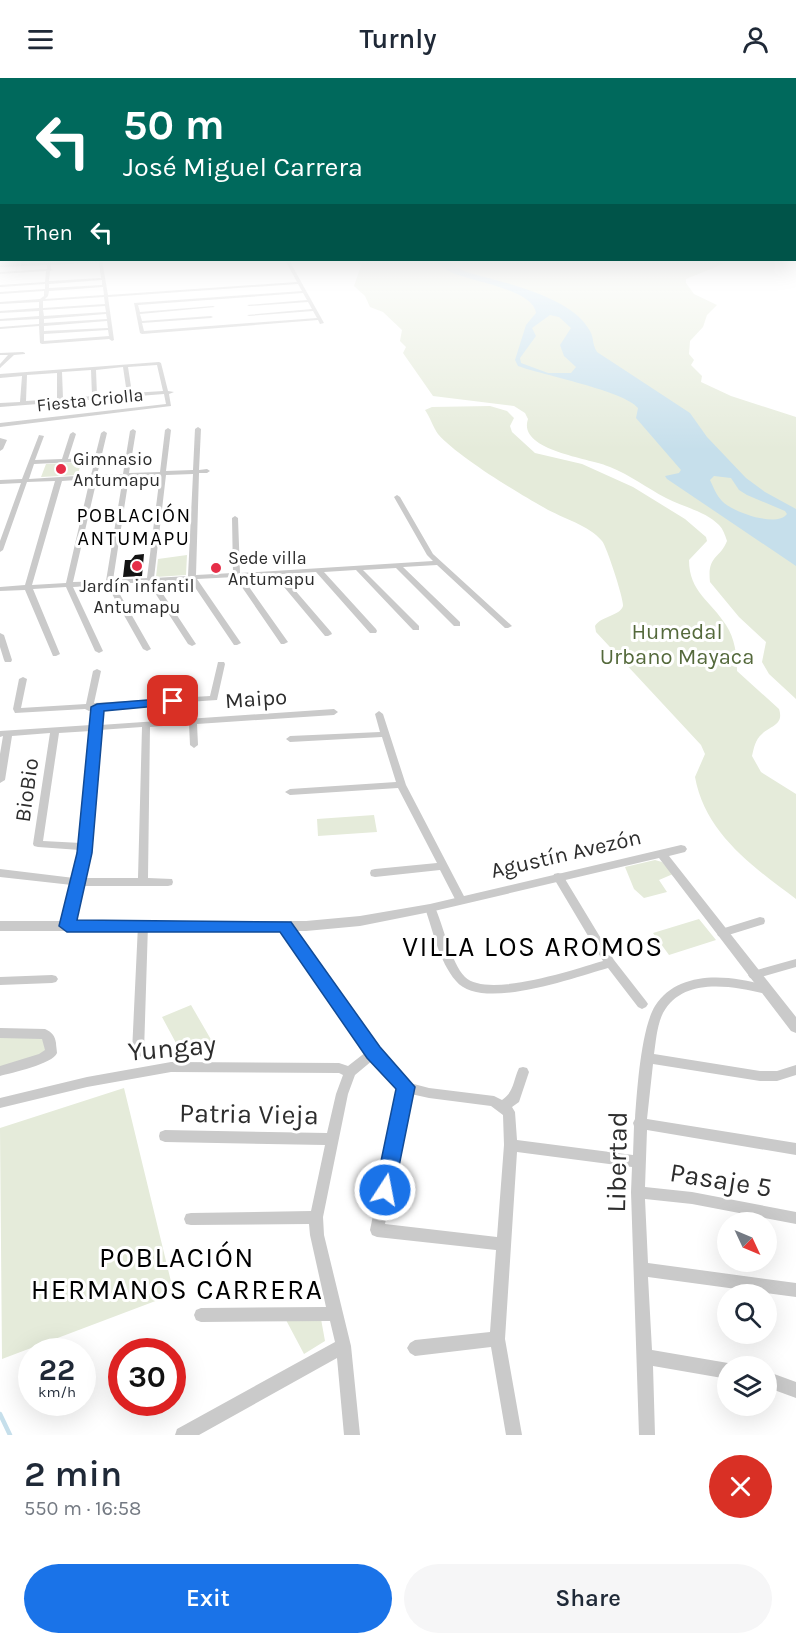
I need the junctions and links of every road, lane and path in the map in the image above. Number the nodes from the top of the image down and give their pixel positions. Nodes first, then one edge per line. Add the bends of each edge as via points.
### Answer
1 (64, 323) edge
2 (109, 323) edge
3 (140, 323) edge
4 (210, 323) edge
5 (279, 323) edge
6 (41, 325) junction
7 (248, 325) joint
8 (209, 327) junction
9 (0, 328) edge
10 (110, 328) junction
11 (42, 333) junction
12 (23, 353) dead end
13 (0, 354) edge
14 (12, 354) junction
15 (125, 366) junction
16 (0, 367) edge
17 (93, 369) junction
18 (59, 371) junction
19 (25, 374) junction
20 (0, 376) edge
21 (168, 393) junction
22 (130, 396) junction
23 (95, 398) junction
24 (78, 399) junction
25 (60, 401) junction
26 (43, 402) junction
27 (23, 404) junction
28 (2, 405) edge
29 (76, 416) junction
30 (40, 420) junction
31 (2, 425) edge
32 (198, 429) dead end
33 (168, 430) dead end
34 (133, 431) dead end
35 (104, 433) dead end
36 (73, 434) dead end
37 (41, 436) dead end
38 (2, 440) edge
39 (0, 449) edge
40 (97, 459) junction
41 (64, 461) junction
42 (31, 462) junction
43 (196, 471) junction
44 (207, 471) dead end
45 (163, 474) junction
46 (128, 476) junction
47 (92, 477) junction
48 (59, 479) junction
49 (24, 481) junction
50 (0, 482) edge
51 (398, 497) dead end
52 (235, 518) dead end
53 (0, 550) edge
54 (439, 563) junction
55 (398, 566) junction
56 (358, 568) junction
57 (319, 571) junction
58 (276, 573) junction
59 (237, 575) junction
60 (192, 577) junction
61 (150, 580) junction
62 (109, 582) junction
63 (69, 585) junction
64 (28, 587) junction
65 (0, 589) edge
66 (457, 624) dead end
67 (508, 627) dead end
68 (416, 628) dead end
69 (373, 631) dead end
70 (0, 634) edge
71 (328, 634) dead end
72 (284, 642) dead end
73 (237, 643) dead end
74 (192, 644) dead end
75 (147, 649) dead end
76 (99, 651) dead end
77 (56, 654) dead end
78 (8, 660) dead end
79 (221, 664) dead end
80 (97, 671) dead end
81 (24, 679) dead end
82 (93, 708) junction
83 (334, 712) dead end
84 (378, 714) dead end
85 (193, 721) junction
86 (146, 724) junction
87 (95, 728) junction
88 (55, 730) junction
89 (4, 734) edge
90 (383, 734) junction
91 (290, 739) dead end
92 (194, 745) dead end
93 (0, 780) edge
94 (401, 785) junction
95 (290, 792) dead end
96 (86, 848) junction
97 (681, 849) dead end
98 (661, 853) junction
99 (444, 866) junction
100 (0, 873) edge
101 (375, 873) dead end
102 (558, 877) junction
103 (78, 882) junction
104 (143, 882) junction
105 (168, 882) dead end
106 (461, 900) junction
107 (430, 908) junction
108 (760, 921) dead end
109 (143, 925) junction
110 (0, 926) edge
111 (67, 926) junction
112 (285, 926) junction
113 (722, 933) junction
114 (610, 963) junction
115 (796, 963) edge
116 (754, 975) junction
117 (52, 979) dead end
118 (0, 981) edge
119 (766, 990) junction
120 (642, 1004) dead end
121 (796, 1027) edge
122 (0, 1033) edge
123 (138, 1052) dead end
124 (373, 1053) junction
125 (648, 1058) junction
126 (796, 1070) edge
127 (0, 1071) edge
128 (350, 1072) junction
129 (523, 1072) dead end
130 (406, 1087) junction
131 (0, 1103) edge
132 (503, 1106) junction
133 (639, 1123) junction
134 (165, 1136) dead end
135 (332, 1140) junction
136 (511, 1145) junction
137 (796, 1149) edge
138 (637, 1162) junction
139 (638, 1192) junction
140 (316, 1217) junction
141 (796, 1218) edge
142 (191, 1219) dead end
143 (502, 1244) junction
144 (642, 1269) junction
145 (796, 1290) edge
146 (336, 1314) junction
147 (201, 1315) dead end
148 (497, 1339) junction
149 (343, 1346) junction
150 (416, 1348) dead end
151 (646, 1357) junction
152 (717, 1369) edge
153 (777, 1383) edge
154 (796, 1390) edge
155 (183, 1435) edge
156 (352, 1435) edge
157 (514, 1435) edge
158 (647, 1435) edge

1 - 6 street
2 - 10 street
3 - 8 street via 141,333
4 - 8 street
5 - 7 street
6 - 9 street
6 - 11 street
7 - 8 street
10 - 11 street
10 - 11 street via 112,338 42,343
12 - 14 street
13 - 14 street
14 - 16 street
15 - 17 street
15 - 21 street via 159,363
15 - 22 street
17 - 18 street
17 - 23 street
18 - 19 street
18 - 25 street
19 - 20 street
19 - 27 street
21 - 22 street
21 - 29 street, Fiesta Criolla via 166,406
22 - 23 street
23 - 24 street
24 - 25 street
24 - 29 street
25 - 26 street
26 - 27 street
26 - 30 street
27 - 28 street
28 - 31 street
29 - 30 street, Fiesta Criolla
30 - 31 street, Fiesta Criolla
32 - 43 street
33 - 45 street
34 - 46 street
35 - 40 street
36 - 41 street
37 - 42 street
38 - 39 street
40 - 41 street
40 - 47 street
41 - 42 street
42 - 49 street
43 - 44 street
43 - 45 street
43 - 60 street
45 - 46 street
45 - 61 street
46 - 47 street
46 - 62 street
47 - 48 street
47 - 63 street
48 - 49 street
48 - 64 street
49 - 50 street
49 - 53 street
51 - 54 street via 430,555
52 - 59 street
54 - 55 street
54 - 67 street
55 - 56 street
55 - 66 street
56 - 57 street
56 - 68 street
57 - 58 street
57 - 69 street
58 - 59 street
58 - 71 street
59 - 60 street
59 - 72 street
60 - 61 street
60 - 73 street
61 - 62 street
61 - 74 street
62 - 63 street
62 - 75 street
63 - 64 street
63 - 76 street
64 - 65 street
64 - 77 street
70 - 78 street
79 - 82 street via 214,698
80 - 82 street
81 - 82 street via 18,711
82 - 87 street
83 - 85 street, Maipo
84 - 90 street
85 - 86 street, Maipo
85 - 92 street
86 - 87 street, Maipo
86 - 104 street
87 - 88 street, Maipo
87 - 96 street
88 - 89 street, Maipo
88 - 96 street, BioBio via 38,844
89 - 93 street
90 - 91 street
90 - 94 street
94 - 95 street
94 - 99 street
96 - 103 street
97 - 98 street, Agustín Avezón
98 - 102 street, Agustín Avezón
98 - 113 street
99 - 101 street
99 - 106 street
100 - 103 street
102 - 106 street, Agustín Avezón
102 - 114 street
103 - 104 street
103 - 111 street
104 - 105 street
106 - 107 street, Agustín Avezón
107 - 112 street, Agustín Avezón via 360,921
107 - 114 street via 459,978 476,990 506,990
108 - 113 street
109 - 111 street, Agustín Avezón
109 - 112 street, Agustín Avezón
109 - 123 street
110 - 111 street, Agustín Avezón
112 - 124 street
113 - 116 street
114 - 120 street
115 - 116 street
116 - 119 street
117 - 118 street
119 - 121 street
119 - 125 street, Libertad via 728,982 703,982 679,990 661,1005
122 - 127 street via 45,1034 51,1052
124 - 128 street
124 - 130 street
125 - 126 street via 760,1076
125 - 133 street, Libertad
128 - 131 street, Yungay via 339,1068 171,1067
128 - 135 street
129 - 132 street via 515,1098
130 - 132 street via 494,1101
130 - 143 street via 377,1230
132 - 136 street via 511,1119
133 - 137 street
133 - 138 street, Libertad
134 - 135 street, Patria Vieja
135 - 140 street
136 - 138 street
136 - 143 street
138 - 139 street, Libertad
139 - 141 street, Pasaje 5
139 - 144 street, Libertad
140 - 142 street
140 - 146 street
143 - 148 street
144 - 145 street
144 - 151 street, Libertad
146 - 147 street
146 - 149 street
148 - 150 street
148 - 157 street
149 - 155 street
149 - 156 street
151 - 152 street
151 - 158 street, Libertad
153 - 154 street

